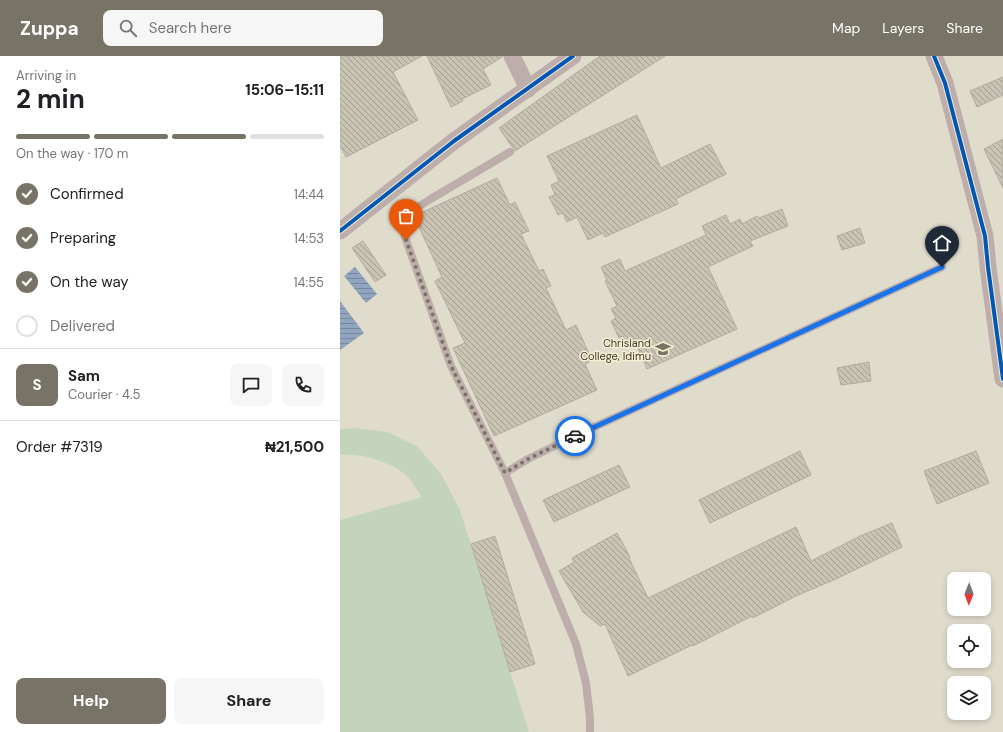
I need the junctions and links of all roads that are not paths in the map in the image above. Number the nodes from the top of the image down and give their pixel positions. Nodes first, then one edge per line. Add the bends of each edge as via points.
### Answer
1 (512, 56) edge
2 (573, 56) edge
3 (934, 56) edge
4 (528, 90) junction
5 (510, 152) dead end
6 (340, 231) edge
7 (995, 265) edge
8 (942, 267) dead end
9 (1003, 379) edge
10 (505, 473) junction
11 (590, 732) edge

1 - 4 street
2 - 4 street
3 - 7 street via 945,83
4 - 6 street via 454,141
5 - 10 lane via 401,218 406,240 451,366
7 - 9 street
8 - 10 lane via 579,434
10 - 11 lane via 576,644 586,683

